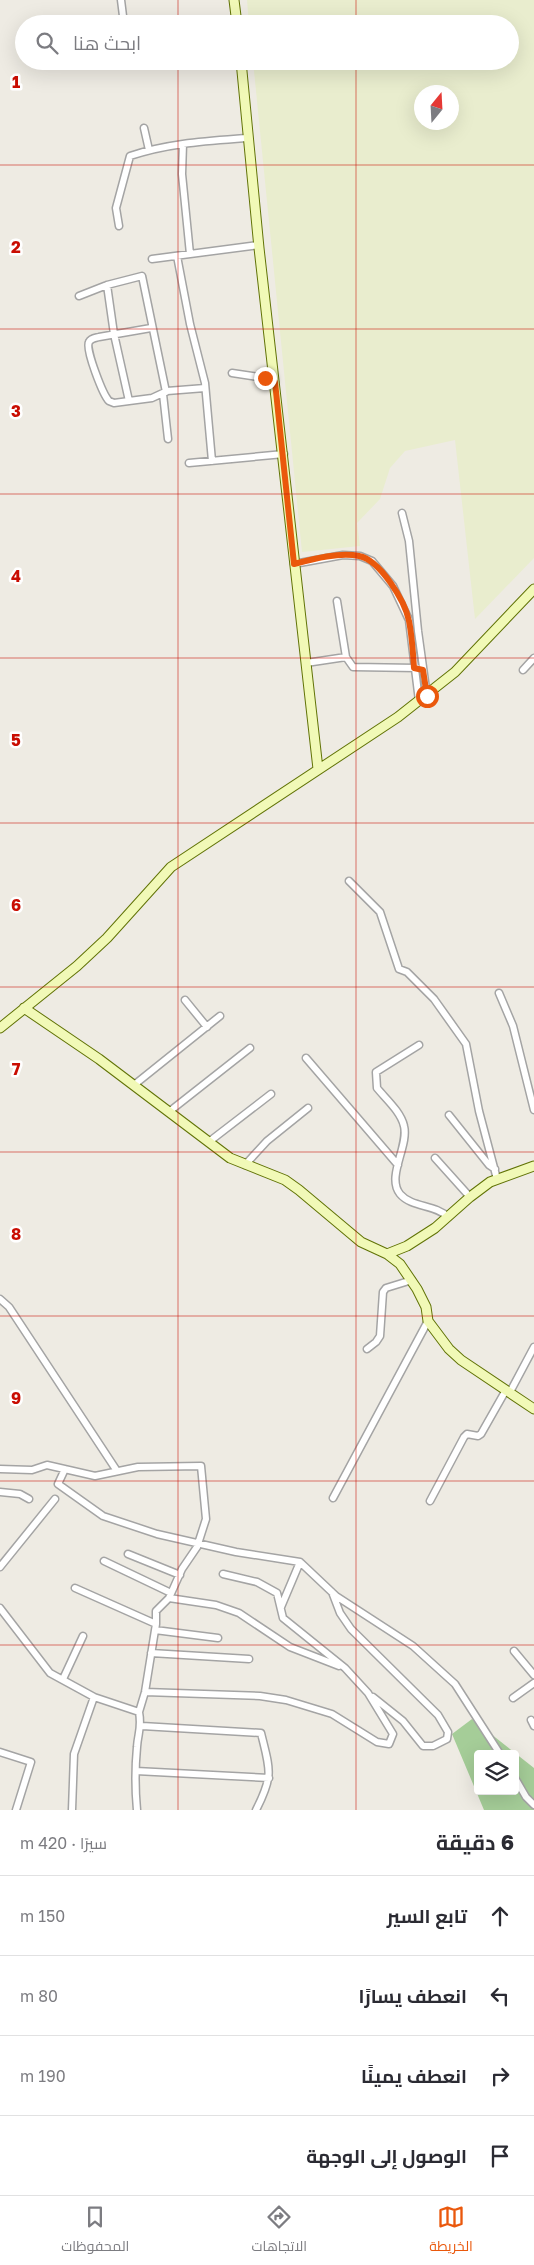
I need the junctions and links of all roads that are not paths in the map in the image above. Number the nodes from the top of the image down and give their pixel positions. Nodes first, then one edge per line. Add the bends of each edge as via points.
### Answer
1 (121, 0) edge
2 (234, 0) edge
3 (123, 15) edge
4 (236, 15) edge
5 (242, 70) edge
6 (144, 128) dead end
7 (247, 138) junction
8 (183, 144) junction
9 (149, 150) junction
10 (119, 226) dead end
11 (259, 246) junction
12 (190, 254) junction
13 (177, 256) junction
14 (152, 259) dead end
15 (106, 285) junction
16 (79, 296) dead end
17 (151, 328) junction
18 (114, 334) junction
19 (232, 373) dead end
20 (275, 382) junction
21 (205, 388) junction
22 (164, 393) junction
23 (129, 401) junction
24 (168, 439) dead end
25 (284, 454) junction
26 (212, 461) junction
27 (189, 463) dead end
28 (402, 513) dead end
29 (294, 564) junction
30 (534, 589) edge
31 (337, 601) dead end
32 (346, 657) junction
33 (534, 658) edge
34 (306, 663) junction
35 (414, 668) junction
36 (423, 670) junction
37 (523, 670) dead end
38 (423, 698) junction
39 (318, 769) junction
40 (349, 881) dead end
41 (499, 993) dead end
42 (185, 1000) dead end
43 (24, 1008) junction
44 (220, 1016) dead end
45 (207, 1027) junction
46 (0, 1028) edge
47 (419, 1045) dead end
48 (250, 1048) dead end
49 (306, 1058) dead end
50 (134, 1085) junction
51 (271, 1094) dead end
52 (308, 1108) dead end
53 (534, 1110) edge
54 (170, 1111) junction
55 (449, 1115) dead end
56 (210, 1141) junction
57 (435, 1158) dead end
58 (245, 1165) junction
59 (398, 1165) junction
60 (534, 1166) edge
61 (496, 1170) junction
62 (498, 1179) junction
63 (470, 1197) junction
64 (448, 1217) junction
65 (387, 1254) junction
66 (412, 1280) junction
67 (0, 1299) edge
68 (428, 1321) junction
69 (534, 1347) edge
70 (367, 1348) dead end
71 (508, 1391) junction
72 (534, 1409) edge
73 (0, 1469) edge
74 (65, 1469) junction
75 (117, 1471) junction
76 (0, 1492) edge
77 (333, 1498) dead end
78 (29, 1499) dead end
79 (55, 1499) dead end
80 (430, 1501) dead end
81 (198, 1544) junction
82 (128, 1554) dead end
83 (104, 1561) dead end
84 (300, 1562) junction
85 (0, 1567) edge
86 (223, 1574) dead end
87 (180, 1575) junction
88 (75, 1588) dead end
89 (332, 1592) junction
90 (170, 1595) junction
91 (280, 1607) junction
92 (0, 1608) edge
93 (155, 1627) junction
94 (83, 1636) dead end
95 (218, 1638) dead end
96 (514, 1651) dead end
97 (151, 1653) junction
98 (249, 1659) dead end
99 (345, 1668) junction
100 (534, 1675) edge
101 (63, 1679) junction
102 (534, 1683) edge
103 (145, 1692) junction
104 (368, 1693) junction
105 (94, 1697) junction
106 (513, 1698) dead end
107 (139, 1712) junction
108 (142, 1726) junction
109 (497, 1750) edge
110 (0, 1752) edge
111 (136, 1771) junction
112 (269, 1778) junction
113 (519, 1785) edge
114 (534, 1805) edge
115 (16, 1810) edge
116 (72, 1810) edge
117 (139, 1810) edge
118 (256, 1810) edge

1 - 3 street
2 - 4 street
5 - 7 street
6 - 9 street
7 - 8 street
7 - 11 street
8 - 9 street
8 - 12 street via 182,174
9 - 10 street via 130,156 116,208
11 - 12 street
11 - 20 street
12 - 13 street
13 - 14 street
13 - 21 street
15 - 16 street
15 - 17 street via 142,276
15 - 18 street
17 - 18 street
17 - 22 street
18 - 23 street
18 - 23 street via 92,339 88,348 106,398 114,403
19 - 20 street
20 - 25 street
21 - 22 street
21 - 26 street
22 - 23 street
22 - 24 street
25 - 26 street
25 - 29 street
26 - 27 street
28 - 36 street via 409,541
29 - 34 street
29 - 35 street via 343,555 372,561 404,605 409,620
30 - 38 street via 455,672
31 - 32 street
32 - 34 street
32 - 35 street via 353,667
33 - 37 street
34 - 39 street
35 - 36 street
35 - 38 street
36 - 38 street
38 - 39 street
39 - 43 street via 171,867 107,938
40 - 61 street via 380,912 399,968 434,999 466,1044 479,1111
41 - 53 street via 513,1026
42 - 45 street
43 - 46 street
43 - 50 street
44 - 45 street
45 - 50 street
47 - 59 street via 376,1072 377,1088 405,1126
48 - 54 street
49 - 59 street
50 - 54 street
51 - 56 street
52 - 58 street via 267,1141
54 - 56 street
55 - 61 street
56 - 58 street via 230,1158
57 - 63 street
58 - 65 street via 285,1180 361,1242
59 - 64 street via 395,1186 399,1193 414,1202 442,1211
60 - 62 street
61 - 62 street
62 - 63 street
63 - 64 street
64 - 65 street via 407,1246
65 - 66 street
66 - 68 street via 426,1307
66 - 70 street via 386,1288 383,1292 380,1336
67 - 75 street via 9,1307
68 - 71 street via 443,1343 461,1360
68 - 77 street
69 - 71 street
71 - 72 street
71 - 80 street via 481,1434 464,1437
73 - 74 street via 32,1470 47,1465
74 - 75 street via 95,1476
74 - 81 street via 58,1484 104,1516
75 - 81 street via 138,1467 201,1466 206,1519
76 - 78 street via 20,1494
79 - 85 street
81 - 84 street
81 - 87 street
82 - 87 street
83 - 90 street
84 - 89 street
84 - 91 street
86 - 91 street via 257,1582 277,1593
87 - 90 street
88 - 93 street
89 - 104 street via 351,1629 438,1715 448,1732 447,1738 433,1746 423,1746 403,1721
89 - 109 street via 413,1646 455,1684
90 - 93 street via 156,1611
90 - 99 street via 240,1613 290,1647
91 - 99 street via 283,1618
92 - 101 street via 50,1673
93 - 95 street
93 - 97 street
94 - 101 street
96 - 100 street
97 - 98 street
97 - 103 street
99 - 104 street
101 - 105 street
102 - 106 street
103 - 104 street via 260,1696 286,1700 332,1714 377,1742 389,1744 393,1734
103 - 107 street
105 - 107 street
105 - 116 street via 74,1754
107 - 108 street
108 - 111 street
108 - 112 street via 261,1734
110 - 115 street via 31,1762
111 - 112 street
111 - 117 street
112 - 118 street via 268,1788
113 - 114 street

